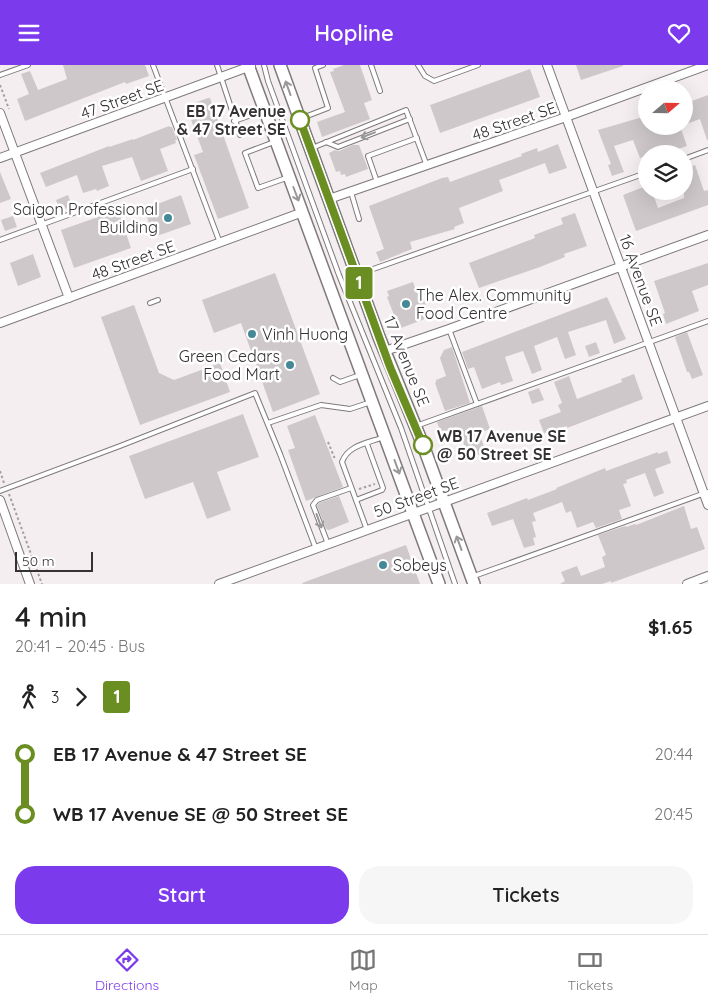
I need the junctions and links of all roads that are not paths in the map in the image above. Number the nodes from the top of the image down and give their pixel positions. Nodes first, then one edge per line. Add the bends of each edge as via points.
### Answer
1 (28, 65) edge
2 (153, 65) edge
3 (217, 65) edge
4 (250, 65) edge
5 (264, 65) edge
6 (280, 65) edge
7 (323, 65) edge
8 (371, 65) edge
9 (418, 65) edge
10 (478, 65) edge
11 (547, 65) edge
12 (708, 65) edge
13 (0, 75) edge
14 (221, 77) junction
15 (380, 91) dead end
16 (166, 98) junction
17 (265, 111) junction
18 (0, 113) edge
19 (566, 117) junction
20 (300, 119) junction
21 (410, 119) junction
22 (234, 121) junction
23 (240, 135) dead end
24 (416, 137) junction
25 (276, 141) junction
26 (326, 142) junction
27 (310, 148) junction
28 (708, 150) edge
29 (15, 153) junction
30 (693, 156) edge
31 (0, 158) edge
32 (427, 165) junction
33 (193, 169) junction
34 (638, 176) edge
35 (289, 177) junction
36 (377, 182) junction
37 (351, 192) junction
38 (594, 192) junction
39 (329, 199) junction
40 (303, 212) junction
41 (359, 219) dead end
42 (41, 225) junction
43 (708, 235) edge
44 (0, 240) edge
45 (220, 243) junction
46 (621, 267) junction
47 (356, 275) junction
48 (69, 298) junction
49 (158, 300) dead end
50 (150, 303) dead end
51 (708, 321) edge
52 (0, 323) edge
53 (449, 329) junction
54 (649, 342) junction
55 (385, 351) junction
56 (363, 374) junction
57 (333, 378) dead end
58 (373, 401) junction
59 (477, 405) junction
60 (708, 406) edge
61 (676, 417) junction
62 (268, 423) junction
63 (416, 426) junction
64 (386, 437) junction
65 (366, 444) junction
66 (351, 488) junction
67 (0, 491) edge
68 (706, 493) edge
69 (356, 500) junction
70 (0, 501) edge
71 (443, 501) junction
72 (708, 505) edge
73 (429, 507) junction
74 (413, 512) junction
75 (367, 530) junction
76 (328, 544) junction
77 (316, 549) junction
78 (708, 576) edge
79 (473, 581) edge
80 (30, 584) edge
81 (219, 584) edge
82 (439, 584) edge
83 (454, 584) edge
84 (687, 584) edge

1 - 13 lane
2 - 16 lane
3 - 14 lane
4 - 14 street, 47 Street SE
4 - 17 main road
5 - 73 lane via 324,234 394,408
20 -> 6 main road, 17 Avenue SE
7 - 20 lane via 315,68 328,108
8 - 15 lane
9 - 10 lane via 425,76 434,81
11 - 19 street, 16 Avenue SE
12 - 19 street, 48 Street SE
14 - 16 street, 47 Street SE
14 - 22 lane
16 - 29 street, 47 Street SE
16 - 33 lane
17 - 22 lane
17 - 25 main road
18 - 29 street
19 - 32 street, 48 Street SE
19 - 38 street, 16 Avenue SE
20 - 27 main road, 17 Avenue SE
21 - 24 lane
21 -> 26 lane via 338,147
21 - 26 lane via 406,111
22 - 23 lane
24 - 32 lane
24 - 36 lane via 368,156
25 - 35 main road
25 - 35 lane via 245,153 258,188
26 - 27 lane
27 - 39 main road, 17 Avenue SE
28 - 30 lane
29 - 31 street, 47 Street SE
29 - 42 street
32 - 36 street, 48 Street SE
33 - 42 lane
33 - 45 lane
34 - 38 lane
35 -> 40 main road
36 - 37 street, 48 Street SE
37 - 39 street, 48 Street SE
37 - 41 lane
38 - 46 street, 16 Avenue SE
38 - 47 lane
39 - 47 main road, 17 Avenue SE
40 - 45 street, 48 Street SE
40 - 56 main road
42 - 44 lane
42 - 48 street
43 - 46 street
45 - 48 street, 48 Street SE
46 - 53 street
46 - 54 street, 16 Avenue SE
47 - 55 main road, 17 Avenue SE
48 - 52 street, 48 Street SE
49 - 50 lane
51 - 54 lane
53 - 55 street
53 - 59 lane
54 - 59 lane
54 - 61 street, 16 Avenue SE
55 - 63 main road, 17 Avenue SE
56 - 57 lane via 340,382
56 - 58 main road
58 - 62 lane via 350,409 321,405
58 - 64 main road
59 - 63 lane
60 - 61 street, 50 Street SE
61 - 68 street, 16 Avenue SE
61 - 71 street, 50 Street SE
62 - 67 lane via 255,393
62 - 77 lane
63 - 71 main road, 17 Avenue SE
64 - 65 lane
64 -> 74 main road
65 - 66 lane via 349,450 342,462
65 - 69 lane via 382,490
66 - 69 lane
66 -> 76 lane via 317,500 313,505
68 - 72 street, 16 Avenue SE
68 - 79 lane
69 - 75 lane
70 - 80 street
71 - 73 street, 50 Street SE
79 -> 71 main road, 17 Avenue SE
73 - 74 street, 50 Street SE
73 - 83 lane
74 - 75 street, 50 Street SE
74 - 82 main road
75 - 76 street, 50 Street SE
76 - 77 street, 50 Street SE
77 - 81 street, 50 Street SE
78 - 84 street

